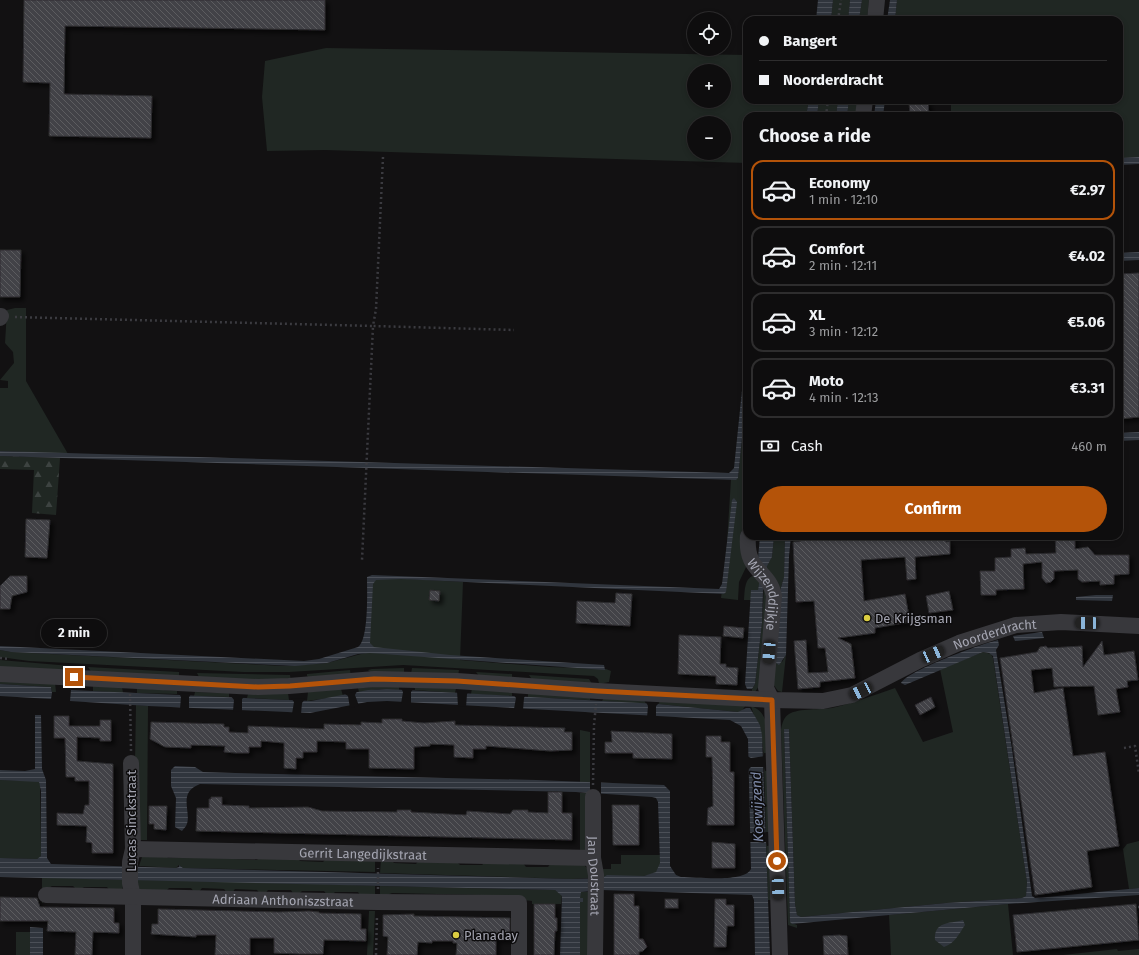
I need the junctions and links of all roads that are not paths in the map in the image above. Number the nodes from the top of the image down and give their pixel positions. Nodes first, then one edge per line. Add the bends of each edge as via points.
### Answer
1 (877, 0) edge
2 (875, 16) edge
3 (748, 540) edge
4 (1139, 626) edge
5 (0, 674) edge
6 (772, 700) junction
7 (131, 764) road end
8 (593, 797) dead end
9 (132, 855) junction
10 (592, 858) junction
11 (132, 890) junction
12 (46, 895) dead end
13 (133, 955) edge
14 (519, 955) edge
15 (595, 955) edge
16 (780, 955) edge

1 - 2 street
3 - 6 street, Wijzenddijkje via 748,554 770,584 774,599 766,688
4 - 6 street, Noorderdracht via 1061,622 1016,625 959,642 844,698 823,701
5 - 6 street, Noorderdracht via 258,687 374,679 457,681 597,694
6 - 16 street, Wijzenddijkje
7 - 9 street, Lucas Sinckstraat
8 - 10 street, Jan Doustraat
9 - 10 street, Gerrit Langedijkstraat
9 - 11 street, Lucas Sinckstraat
10 - 15 street, Jan Doustraat via 596,875
11 - 12 street, Adriaan Anthoniszstraat
11 - 13 street, Lucas Sinckstraat
11 - 14 street, Adriaan Anthoniszstraat via 519,903

